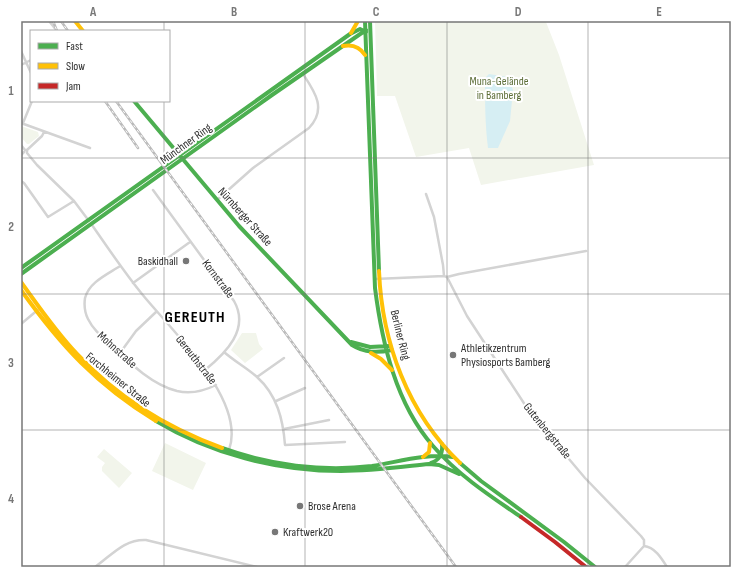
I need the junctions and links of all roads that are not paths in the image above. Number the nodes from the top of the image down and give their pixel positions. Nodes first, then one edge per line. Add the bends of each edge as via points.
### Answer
1 (49, 21) edge
2 (75, 21) edge
3 (358, 21) edge
4 (365, 21) edge
5 (370, 22) edge
6 (56, 30) edge
7 (81, 30) edge
8 (365, 31) junction
9 (350, 34) junction
10 (370, 36) junction
11 (341, 46) junction
12 (21, 50) edge
13 (366, 58) junction
14 (30, 60) edge
15 (26, 62) junction
16 (21, 65) edge
17 (30, 72) edge
18 (302, 72) junction
19 (32, 102) edge
20 (135, 102) edge
21 (22, 123) edge
22 (44, 132) junction
23 (21, 145) edge
24 (90, 148) dead end
25 (26, 151) junction
26 (21, 155) edge
27 (21, 181) edge
28 (153, 190) dead end
29 (426, 194) dead end
30 (74, 201) junction
31 (217, 201) junction
32 (90, 222) junction
33 (190, 242) junction
34 (586, 251) dead end
35 (120, 266) junction
36 (21, 268) edge
37 (21, 274) edge
38 (446, 277) junction
39 (377, 279) junction
40 (21, 282) edge
41 (133, 283) junction
42 (21, 290) edge
43 (38, 310) junction
44 (156, 312) junction
45 (21, 324) edge
46 (348, 340) junction
47 (391, 348) junction
48 (386, 349) junction
49 (224, 352) junction
50 (120, 353) junction
51 (371, 353) junction
52 (284, 358) dead end
53 (205, 370) junction
54 (393, 372) junction
55 (257, 377) junction
56 (216, 385) junction
57 (305, 388) dead end
58 (276, 401) junction
59 (329, 420) dead end
60 (284, 429) junction
61 (345, 442) dead end
62 (430, 443) junction
63 (442, 444) junction
64 (229, 450) junction
65 (442, 456) junction
66 (453, 457) junction
67 (422, 458) junction
68 (429, 464) junction
69 (462, 475) junction
70 (644, 546) junction
71 (95, 567) edge
72 (257, 567) edge
73 (586, 567) edge
74 (595, 567) edge
75 (625, 567) edge
76 (667, 567) edge

1 - 6 street
2 - 7 main road
3 - 9 main road
4 - 8 main road, Berliner Ring
5 - 8 main road
5 - 10 main road, Berliner Ring
8 - 9 main road via 360,29
8 - 10 main road
8 - 11 main road, Münchner Ring
8 - 13 main road, Berliner Ring
9 - 18 main road, Münchner Ring
10 - 39 main road, Berliner Ring
11 - 13 main road via 358,47
11 - 18 main road, Münchner Ring
12 - 15 street
13 - 39 main road, Berliner Ring
14 - 15 street
15 - 16 street
15 - 17 street
18 - 31 street via 318,104 318,117 315,123 253,168
18 - 32 main road, Münchner Ring
19 - 21 street
20 - 31 main road, Nürnberger Straße
21 - 22 street
22 - 24 street
22 - 25 street
23 - 25 street, Gereuthstraße
25 - 26 street
25 - 30 street, Gereuthstraße
27 - 30 street via 48,217
28 - 33 street, Kornstraße
29 - 38 street, Gutenbergstraße via 433,212
30 - 32 street, Gereuthstraße
31 - 46 main road, Nürnberger Straße
32 - 35 street, Gereuthstraße
32 - 36 main road, Münchner Ring
32 - 37 main road, Münchner Ring
33 - 41 street
33 - 49 street, Kornstraße via 237,308 237,335
34 - 38 street
35 - 41 street, Gereuthstraße
35 - 50 street, Mohnstraße via 93,285 85,299 88,320
38 - 39 street
38 - 70 street, Gutenbergstraße via 467,316 531,414 585,478 641,536
39 - 47 main road, Berliner Ring
39 - 48 main road, Berliner Ring via 376,298
40 - 43 main road, Forchheimer Straße
41 - 44 street, Gereuthstraße
42 - 43 main road, Forchheimer Straße
43 - 45 street
43 - 64 main road, Forchheimer Straße via 85,362 132,403 174,427
43 - 68 main road, Forchheimer Straße via 57,338 82,365 120,398 157,422 205,446 266,464 312,470 353,471
44 - 50 street via 136,331
44 - 53 street, Gereuthstraße
46 - 48 main road, Nürnberger Straße via 366,347
46 - 51 main road, Nürnberger Straße via 356,348
47 - 48 main road
47 - 63 main road, Berliner Ring via 412,401
48 - 51 main road
48 - 54 main road, Berliner Ring
49 - 53 street, Kornstraße
49 - 55 street
50 - 56 street, Mohnstraße via 150,377 174,390 194,392
51 - 54 main road, Nürnberger Straße
52 - 55 street
53 - 56 street, Gereuthstraße
54 - 62 main road, Berliner Ring via 406,405
55 - 58 street
56 - 64 street, Gereuthstraße via 230,420
57 - 58 street
58 - 60 street
59 - 60 street
60 - 61 street via 285,445
62 - 65 main road, Berliner Ring
62 - 67 main road via 429,452
63 - 65 main road
63 - 66 main road, Berliner Ring
64 - 67 main road, Forchheimer Straße via 279,462 324,467 368,466
65 - 66 main road, Forchheimer Straße
65 - 67 main road, Forchheimer Straße
65 - 68 main road
65 - 69 main road, Berliner Ring
66 - 74 main road, Berliner Ring
68 - 69 main road, Forchheimer Straße via 439,465
69 - 73 main road, Berliner Ring
70 - 75 street
70 - 76 street, Gutenbergstraße via 654,550
71 - 72 street via 127,543 139,540

